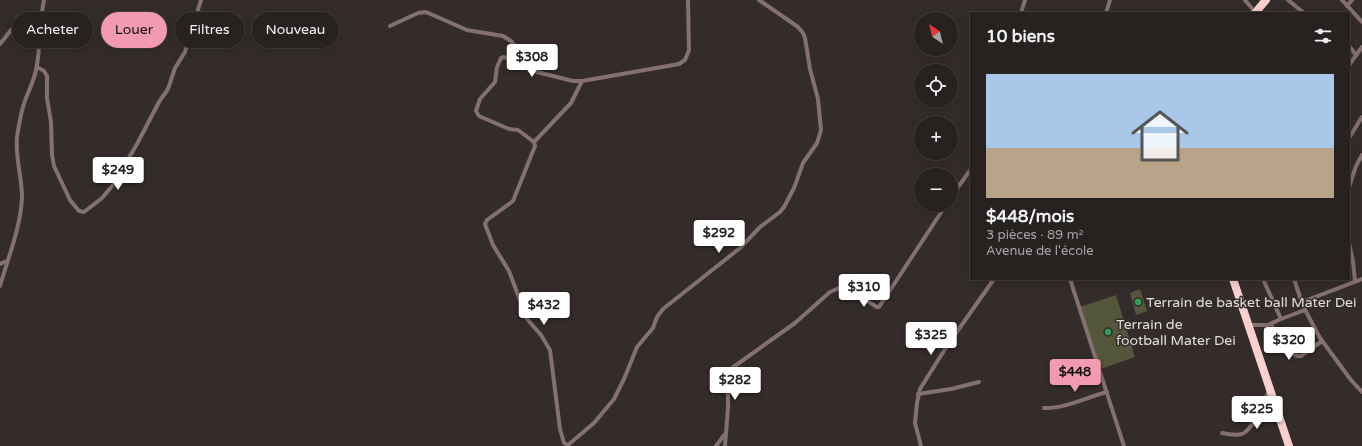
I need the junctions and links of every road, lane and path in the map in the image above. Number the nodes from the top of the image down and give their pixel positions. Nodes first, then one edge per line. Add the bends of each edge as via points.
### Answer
1 (44, 0) edge
2 (201, 0) edge
3 (688, 0) edge
4 (759, 0) edge
5 (1025, 0) edge
6 (1110, 0) edge
7 (1245, 0) edge
8 (1266, 0) edge
9 (1288, 0) edge
10 (1342, 0) edge
11 (1352, 0) edge
12 (1347, 6) junction
13 (1021, 12) edge
14 (1106, 12) edge
15 (1254, 12) edge
16 (1256, 12) edge
17 (1303, 12) edge
18 (1362, 22) edge
19 (390, 26) dead end
20 (11, 30) dead end
21 (0, 44) edge
22 (1350, 47) edge
23 (1362, 47) edge
24 (519, 50) junction
25 (1356, 55) junction
26 (1350, 63) edge
27 (37, 67) junction
28 (582, 81) junction
29 (1362, 117) edge
30 (1350, 136) edge
31 (534, 142) junction
32 (1362, 155) edge
33 (970, 170) edge
34 (1350, 184) edge
35 (958, 187) edge
36 (941, 212) edge
37 (1350, 248) edge
38 (3, 262) edge
39 (1362, 279) edge
40 (993, 280) edge
41 (1070, 280) edge
42 (1232, 280) edge
43 (1263, 280) edge
44 (1294, 280) edge
45 (1345, 280) edge
46 (1355, 281) junction
47 (1347, 284) junction
48 (0, 286) edge
49 (1302, 302) junction
50 (1305, 310) junction
51 (1281, 319) junction
52 (1271, 324) junction
53 (1247, 325) junction
54 (1322, 341) junction
55 (979, 382) dead end
56 (1269, 390) junction
57 (1107, 392) junction
58 (1362, 392) edge
59 (918, 394) junction
60 (1044, 408) dead end
61 (725, 433) junction
62 (1222, 433) dead end
63 (716, 446) edge
64 (724, 446) edge
65 (921, 446) edge
66 (1124, 446) edge
67 (1288, 446) edge

1 - 27 street
2 - 27 street via 185,52 175,68 166,92 113,185 102,198 84,212 79,211 70,200 54,166 46,76 43,70
3 - 28 street via 689,50 685,60 679,64
4 - 31 street via 803,33 821,122 817,143 803,163 784,207 740,248 663,309 657,316 653,328 637,347 614,398 594,423 568,445 564,443 560,431 550,350 527,319 509,271 493,245 485,224 513,201 535,146
5 - 13 street
6 - 14 street
7 - 15 street
8 - 16 highway
9 - 17 street
10 - 12 street
11 - 12 street
12 - 18 street
19 - 24 street via 426,12 467,30 503,36
20 - 21 street
22 - 25 street
23 - 25 street
24 - 28 street via 537,72
24 - 31 street via 513,61 501,58 495,82 480,99 476,111 479,116 516,130
25 - 26 street
27 - 38 street via 19,124 16,152 21,210
28 - 31 street via 571,102
29 - 30 street
32 - 34 street
33 - 35 street
36 - 61 street via 879,307 846,288 839,288 830,292 795,323 732,368 728,373
37 - 46 street
38 - 48 street
39 - 46 street
40 - 59 street via 924,381
41 - 57 street
42 - 53 highway
43 - 51 street
44 - 49 street
45 - 47 street
46 - 47 street
47 - 49 street
49 - 50 street
50 - 51 street
50 - 54 street
51 - 52 street
52 - 53 street
52 - 54 street via 1281,346 1297,356 1302,356
53 - 56 highway
54 - 58 street
55 - 59 street
56 - 62 street via 1246,431 1236,435
56 - 67 highway
57 - 60 street via 1053,408
57 - 66 street
59 - 65 street via 915,423
61 - 63 street
61 - 64 street

